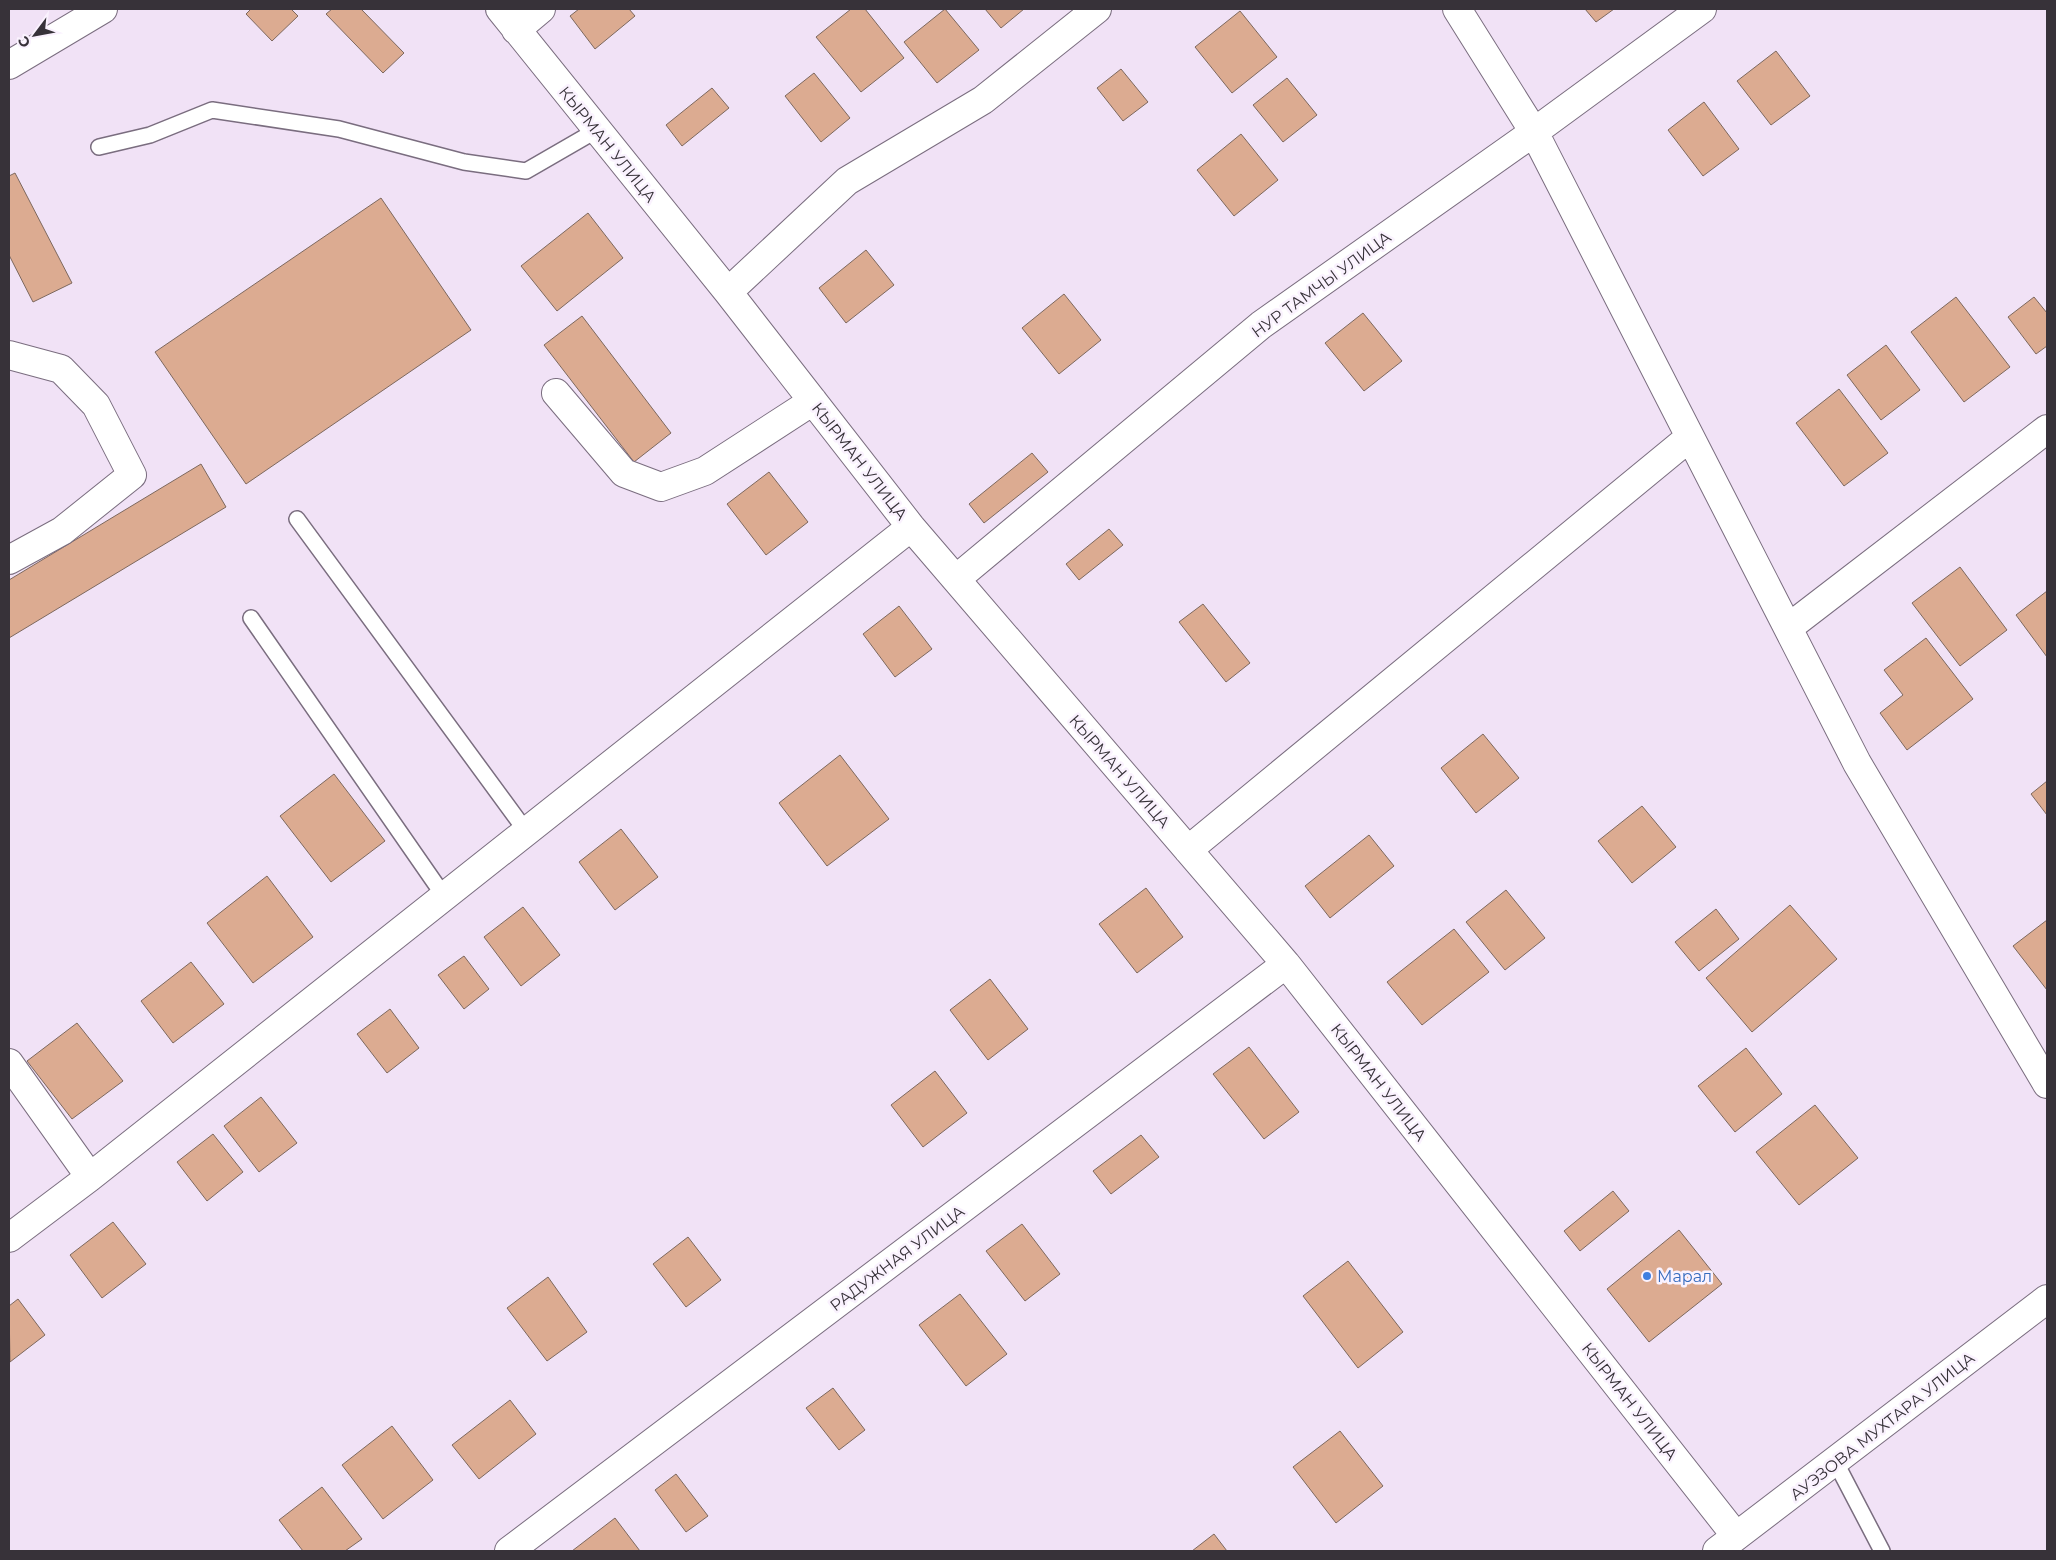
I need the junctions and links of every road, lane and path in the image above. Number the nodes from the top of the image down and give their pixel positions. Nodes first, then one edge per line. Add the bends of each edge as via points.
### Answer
1 (102, 9) edge
2 (500, 9) edge
3 (541, 9) edge
4 (1097, 9) edge
5 (1457, 9) edge
6 (1702, 9) edge
7 (516, 30) junction
8 (9, 65) edge
9 (597, 130) junction
10 (1534, 132) junction
11 (100, 146) dead end
12 (728, 292) junction
13 (9, 355) edge
14 (556, 392) dead end
15 (813, 401) junction
16 (2047, 429) edge
17 (1690, 436) junction
18 (296, 519) dead end
19 (911, 527) junction
20 (9, 560) edge
21 (956, 578) junction
22 (250, 618) dead end
23 (1788, 628) junction
24 (526, 831) junction
25 (1188, 850) junction
26 (444, 896) junction
27 (1286, 964) junction
28 (9, 1063) edge
29 (2047, 1084) edge
30 (90, 1177) junction
31 (9, 1238) edge
32 (2047, 1299) edge
33 (1835, 1461) junction
34 (1726, 1544) edge
35 (509, 1551) edge
36 (1882, 1551) edge

1 - 8 street
2 - 7 street, КЫРМАН УЛИЦА
3 - 7 street
4 - 12 street via 983,100 847,181
5 - 10 street
6 - 10 street, НУР ТАМЧЫ УЛИЦА
7 - 9 street, КЫРМАН УЛИЦА
9 - 11 lane via 526,171 464,162 339,129 212,110 150,135
9 - 12 street, КЫРМАН УЛИЦА
10 - 17 street
10 - 21 street, НУР ТАМЧЫ УЛИЦА via 1261,325
12 - 15 street, КЫРМАН УЛИЦА
13 - 20 street via 61,369 96,405 132,475 62,531
14 - 15 street via 624,474 662,487 704,472
15 - 19 street, КЫРМАН УЛИЦА
16 - 23 street
17 - 23 street
17 - 25 street
18 - 24 lane
19 - 21 street, КЫРМАН УЛИЦА
19 - 24 street
21 - 25 street, КЫРМАН УЛИЦА
22 - 26 lane
23 - 29 street via 1857,763
24 - 26 street
25 - 27 street, КЫРМАН УЛИЦА
26 - 30 street
27 - 34 street, КЫРМАН УЛИЦА
27 - 35 street, РАДУЖНАЯ УЛИЦА
28 - 30 street
30 - 31 street
32 - 33 street, АУЭЗОВА МУХТАРА УЛИЦА
33 - 34 street, АУЭЗОВА МУХТАРА УЛИЦА
33 - 36 lane

